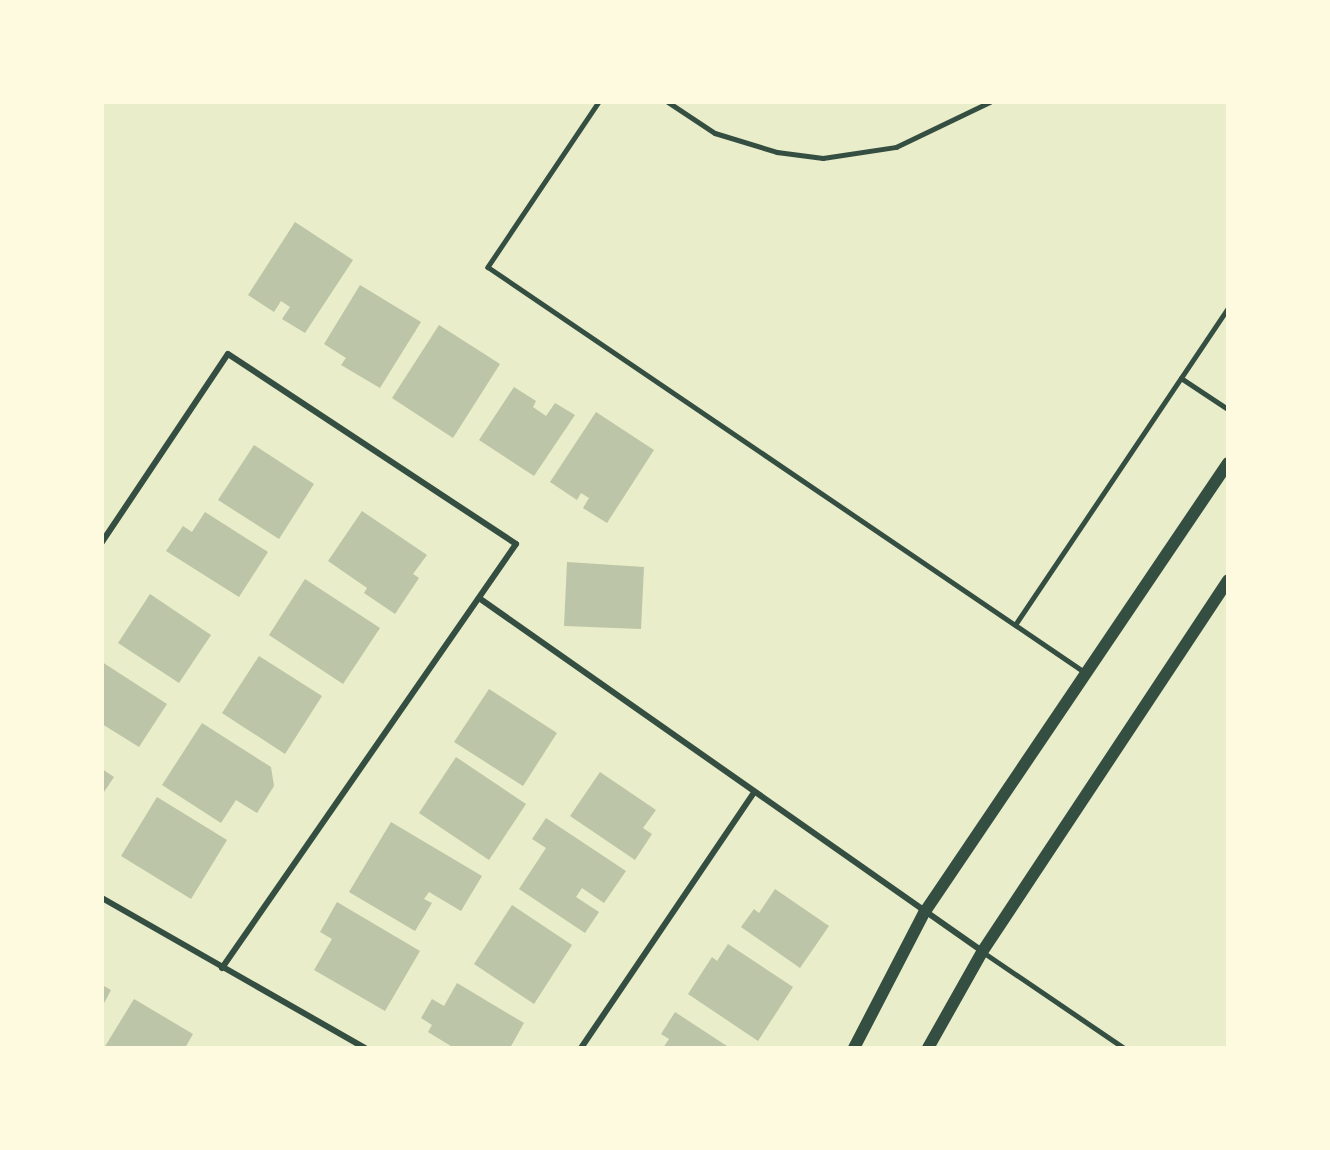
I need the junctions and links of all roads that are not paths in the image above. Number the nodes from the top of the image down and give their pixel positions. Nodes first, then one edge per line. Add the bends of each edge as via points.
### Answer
1 (599, 102) edge
2 (668, 102) edge
3 (990, 102) edge
4 (1228, 308) edge
5 (1181, 378) junction
6 (1228, 409) edge
7 (1228, 463) edge
8 (102, 542) edge
9 (1228, 580) edge
10 (479, 598) junction
11 (1015, 625) junction
12 (1086, 674) junction
13 (754, 792) junction
14 (102, 898) edge
15 (924, 913) junction
16 (982, 952) junction
17 (222, 968) junction
18 (365, 1048) edge
19 (581, 1048) edge
20 (854, 1048) edge
21 (928, 1048) edge
22 (1125, 1048) edge

1 - 11 lane via 488,267
2 - 3 lane via 715,133 777,152 823,158 896,147
4 - 5 lane
5 - 6 lane
5 - 11 lane
7 - 12 main road
8 - 10 street via 228,354 516,544
9 - 16 main road
10 - 13 street
10 - 17 street
11 - 12 lane
12 - 15 main road
13 - 15 street
13 - 19 street
14 - 17 street
15 - 16 street
15 - 20 main road
16 - 21 main road
16 - 22 lane
17 - 18 street

